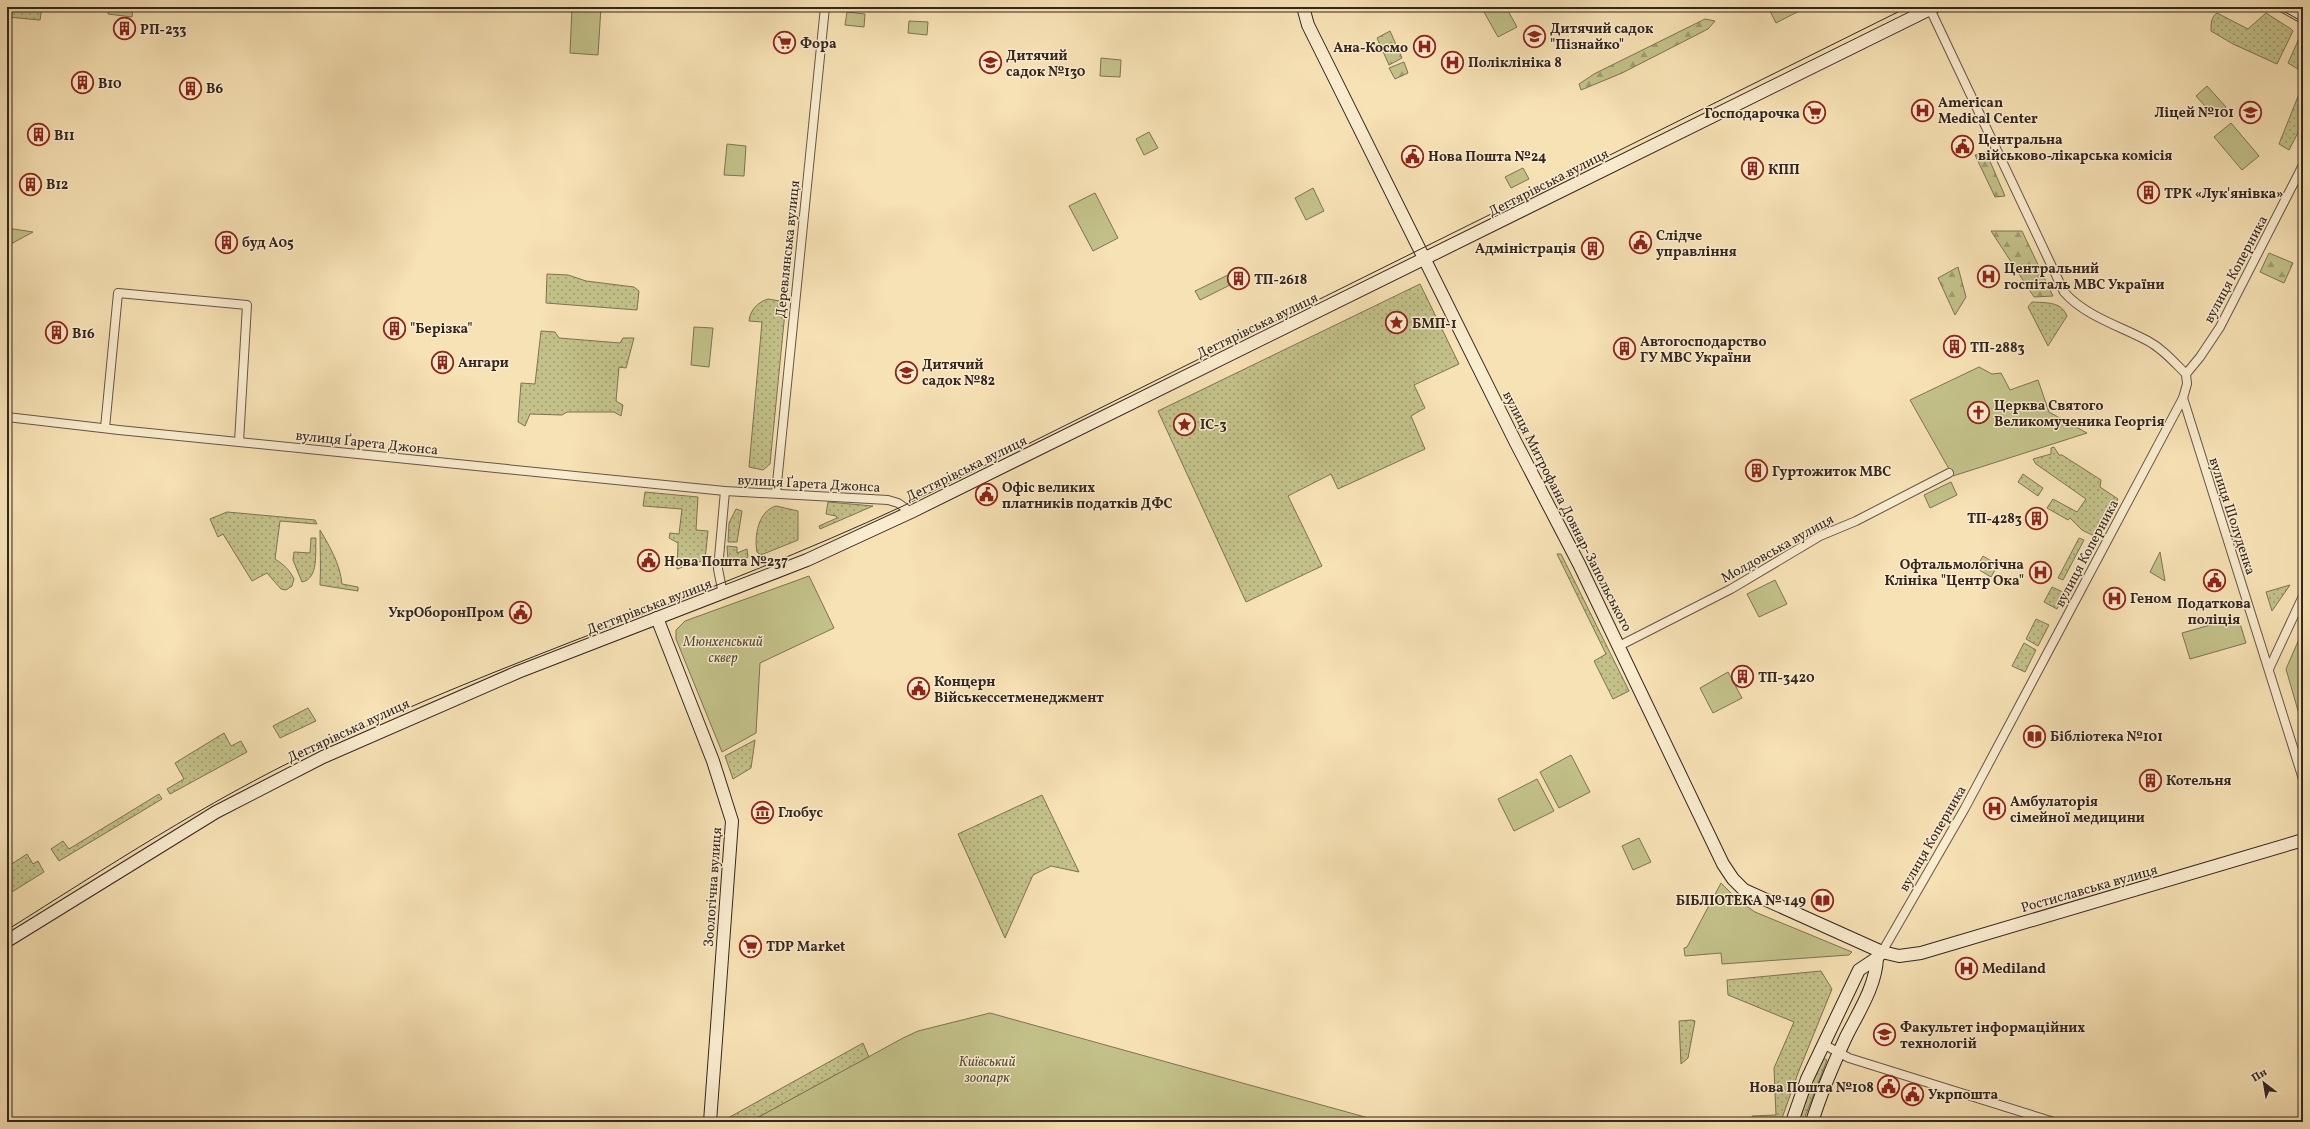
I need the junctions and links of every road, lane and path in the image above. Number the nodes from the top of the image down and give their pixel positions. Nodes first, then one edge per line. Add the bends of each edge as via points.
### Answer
1 (825, 7) edge
2 (1304, 7) edge
3 (2281, 7) edge
4 (1932, 8) edge
5 (2303, 19) edge
6 (2303, 165) edge
7 (1425, 260) junction
8 (2186, 374) junction
9 (2183, 398) junction
10 (7, 417) edge
11 (105, 428) junction
12 (239, 442) junction
13 (1949, 473) dead end
14 (725, 491) junction
15 (776, 493) junction
16 (911, 512) junction
17 (723, 594) junction
18 (2303, 596) edge
19 (657, 618) junction
20 (1619, 646) junction
21 (2268, 669) junction
22 (2303, 779) edge
23 (2303, 840) edge
24 (7, 941) edge
25 (1880, 955) junction
26 (1823, 1044) junction
27 (1838, 1053) junction
28 (710, 1122) edge
29 (1792, 1122) edge
30 (1812, 1122) edge
31 (2054, 1122) edge

1 - 15 street, Деревлянська вулиця
2 - 7 street, вулиця Митрофана Довнар-Запольського via 1308,25
3 - 5 street
4 - 7 street, Дегтярівська вулиця
4 - 8 street via 2064,292 2083,308 2150,342 2169,356
6 - 8 street, вулиця Коперника via 2220,327
7 - 16 street, Дегтярівська вулиця
7 - 20 street, вулиця Митрофана Довнар-Запольського
8 - 9 street, вулиця Коперника via 2187,384
9 - 21 street, вулиця Шолуденка
9 - 25 street, вулиця Коперника via 1965,808
10 - 11 street, вулиця Ґарета Джонса
11 - 12 street, вулиця Ґарета Джонса
11 - 12 street via 118,293 247,305
12 - 14 street, вулиця Ґарета Джонса
13 - 20 street, Молдовська вулиця via 1856,521 1820,536 1731,589
14 - 15 street, вулиця Ґарета Джонса
14 - 17 street, вулиця Ґарета Джонса via 718,563
15 - 16 street, вулиця Ґарета Джонса via 888,500
16 - 17 street, Дегтярівська вулиця via 807,560
17 - 19 street, Дегтярівська вулиця
18 - 21 street
19 - 24 street, Дегтярівська вулиця via 518,672 322,757 197,824
19 - 28 street, Зоологічна вулиця via 713,760 732,821
20 - 25 street, вулиця Митрофана Довнар-Запольського via 1723,864 1733,879 1748,892
21 - 22 street, вулиця Шолуденка
23 - 25 street, Ростиславська вулиця via 1921,953
25 - 26 street via 1859,970
25 - 27 street via 1875,975
26 - 27 street
26 - 29 street
27 - 30 street
27 - 31 street

